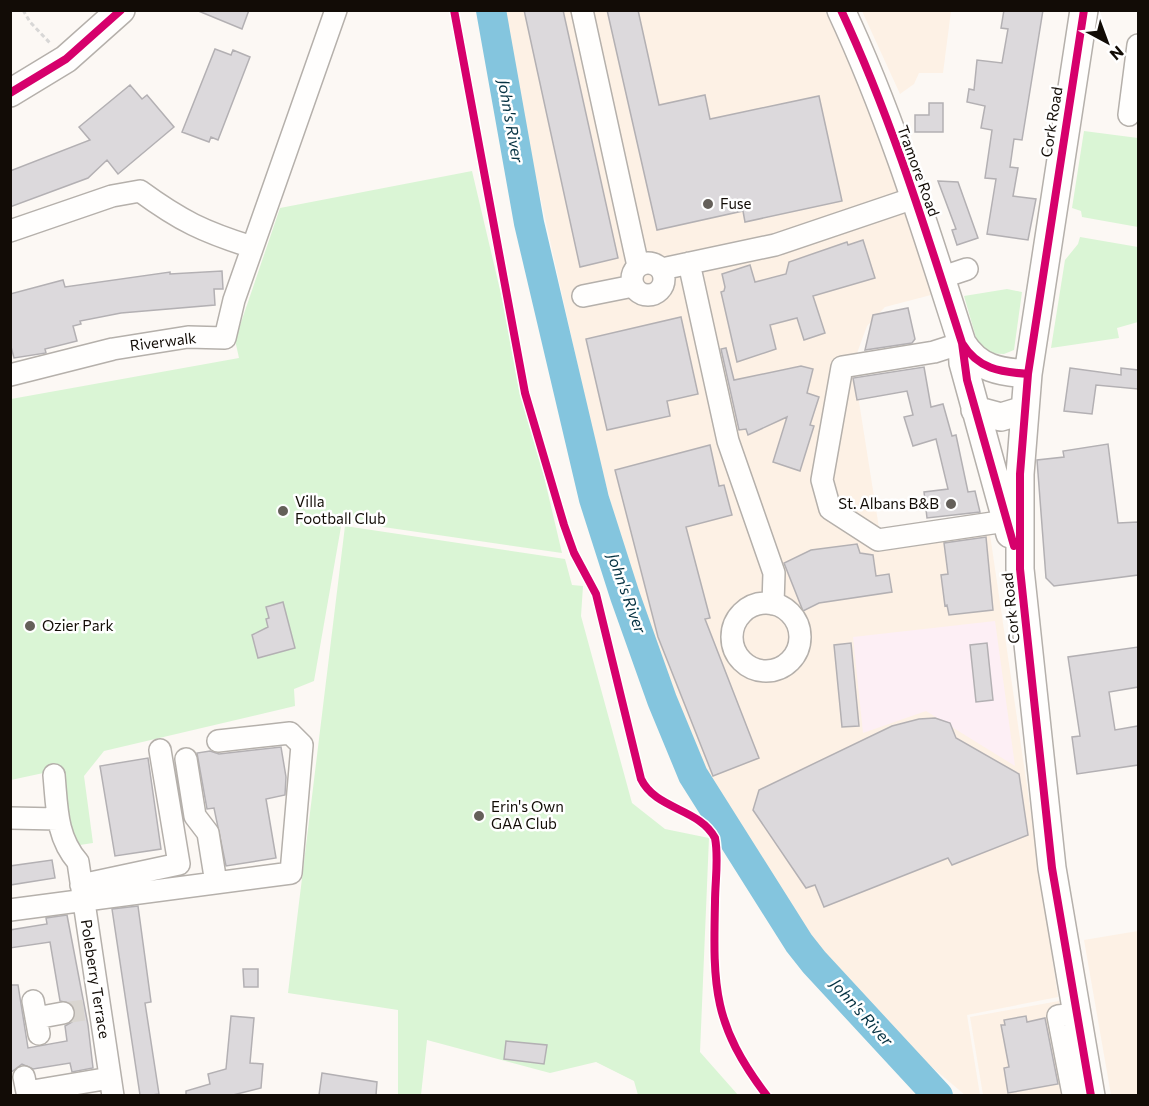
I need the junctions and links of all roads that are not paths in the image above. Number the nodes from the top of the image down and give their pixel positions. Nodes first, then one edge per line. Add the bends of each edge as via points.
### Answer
1 (121, 10) edge
2 (336, 10) edge
3 (582, 10) edge
4 (841, 10) edge
5 (1084, 10) edge
6 (1138, 45) edge
7 (10, 93) edge
8 (1129, 115) dead end
9 (914, 198) junction
10 (10, 231) edge
11 (252, 247) junction
12 (689, 263) junction
13 (662, 269) junction
14 (967, 269) dead end
15 (636, 276) junction
16 (940, 278) junction
17 (583, 296) dead end
18 (962, 343) junction
19 (1028, 374) junction
20 (10, 375) edge
21 (975, 410) junction
22 (1024, 410) junction
23 (1006, 520) junction
24 (1020, 569) junction
25 (773, 604) dead end
26 (218, 741) dead end
27 (160, 750) dead end
28 (186, 759) dead end
29 (54, 775) dead end
30 (10, 818) edge
31 (58, 819) junction
32 (216, 883) junction
33 (82, 894) junction
34 (10, 910) edge
35 (63, 1013) tunnel mouth
36 (36, 1018) dead end
37 (24, 1077) dead end
38 (112, 1087) edge
39 (1080, 1094) edge

1 - 7 main road via 66,59
2 - 11 street, Riverwalk
3 - 15 street
4 - 9 main road, Tramore Road via 865,63
5 - 19 main road, Cork Road
6 - 8 street
9 - 12 street via 775,245
9 - 16 main road, Tramore Road
10 - 11 street via 112,196 140,191 180,220
11 - 20 street, Riverwalk via 225,338 188,337 112,349
12 - 13 street
12 - 25 street via 728,441 774,573
13 - 15 street via 648,262
13 - 15 street via 664,285 656,293 640,294
14 - 16 street
15 - 17 street
16 - 18 main road, Tramore Road
18 - 19 main road, Tramore Road via 974,360 989,369
18 - 21 main road, Tramore Road
18 - 23 street via 934,352 842,367 822,480 830,509 878,540
19 - 22 main road, Cork Road
21 - 22 main road via 994,417
21 - 23 main road, Tramore Road
22 - 24 main road, Cork Road
23 - 24 main road, Tramore Road
24 - 39 main road, Cork Road via 1052,868 1076,1014
26 - 32 street via 290,733 302,745 291,873
27 - 33 street via 179,864
28 - 32 street via 195,816 208,833
29 - 31 street
30 - 31 street
31 - 33 street, Poleberry Terrace via 66,848 78,862
32 - 33 street
33 - 34 street
33 - 38 street, Poleberry Terrace via 92,1009
35 - 36 street
37 - 38 street via 27,1092

